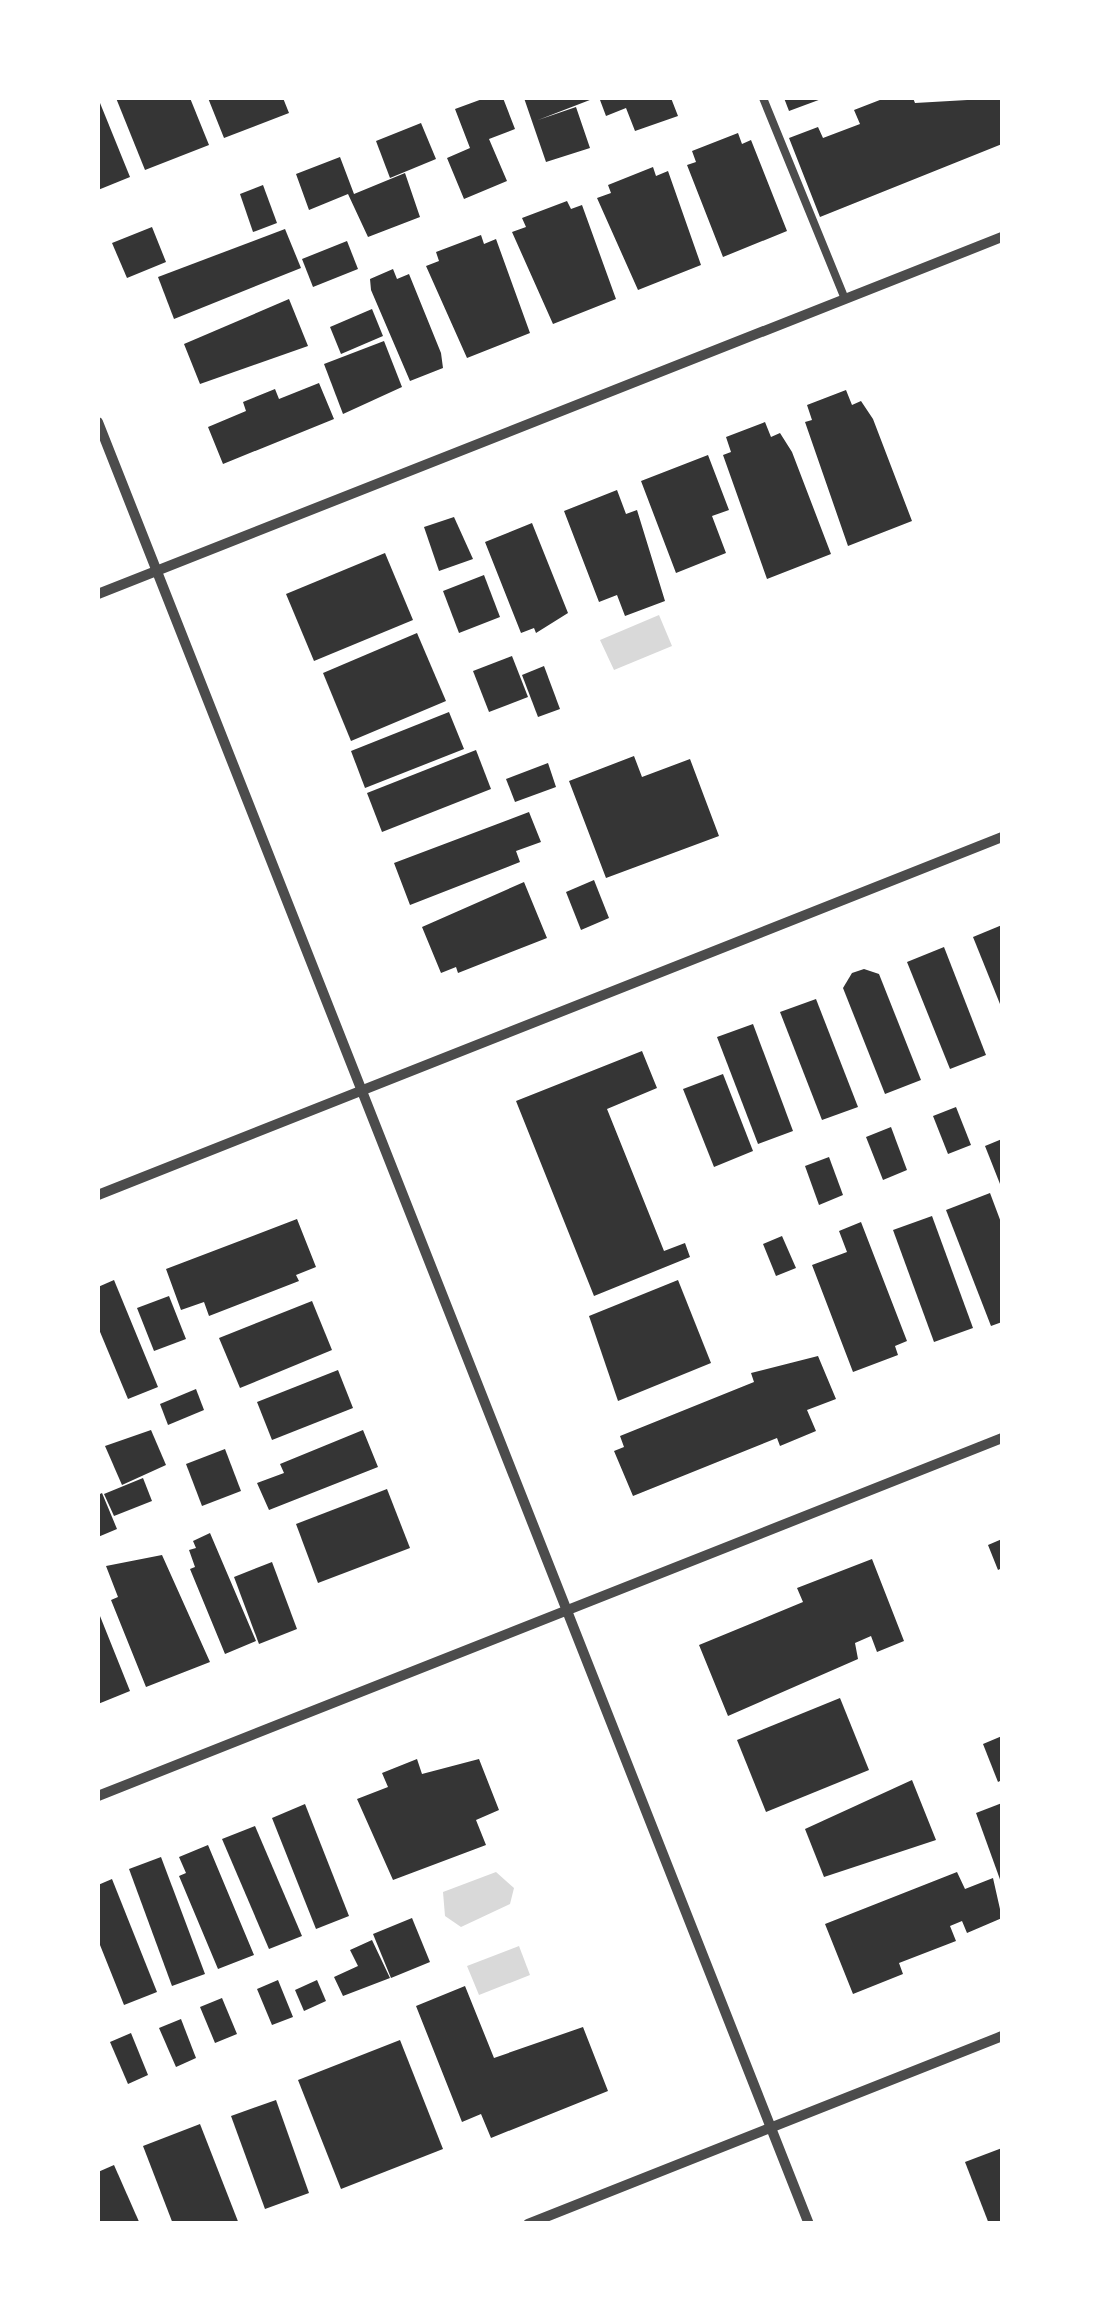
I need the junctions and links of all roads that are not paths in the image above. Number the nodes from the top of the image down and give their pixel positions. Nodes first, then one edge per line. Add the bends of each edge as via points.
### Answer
1 (763, 98) edge
2 (1002, 237) edge
3 (845, 299) junction
4 (98, 422) edge
5 (157, 571) junction
6 (98, 594) edge
7 (1002, 837) edge
8 (363, 1091) junction
9 (98, 1195) edge
10 (1002, 1438) edge
11 (568, 1610) junction
12 (98, 1796) edge
13 (1002, 2036) edge
14 (773, 2126) junction
15 (528, 2224) edge
16 (809, 2224) edge

1 - 3 lane
2 - 3 street
3 - 5 street
4 - 5 street
5 - 6 street
5 - 8 street
7 - 8 street
8 - 9 street
8 - 11 street
10 - 11 street
11 - 12 street
11 - 14 street
13 - 14 street
14 - 15 street
14 - 16 street

